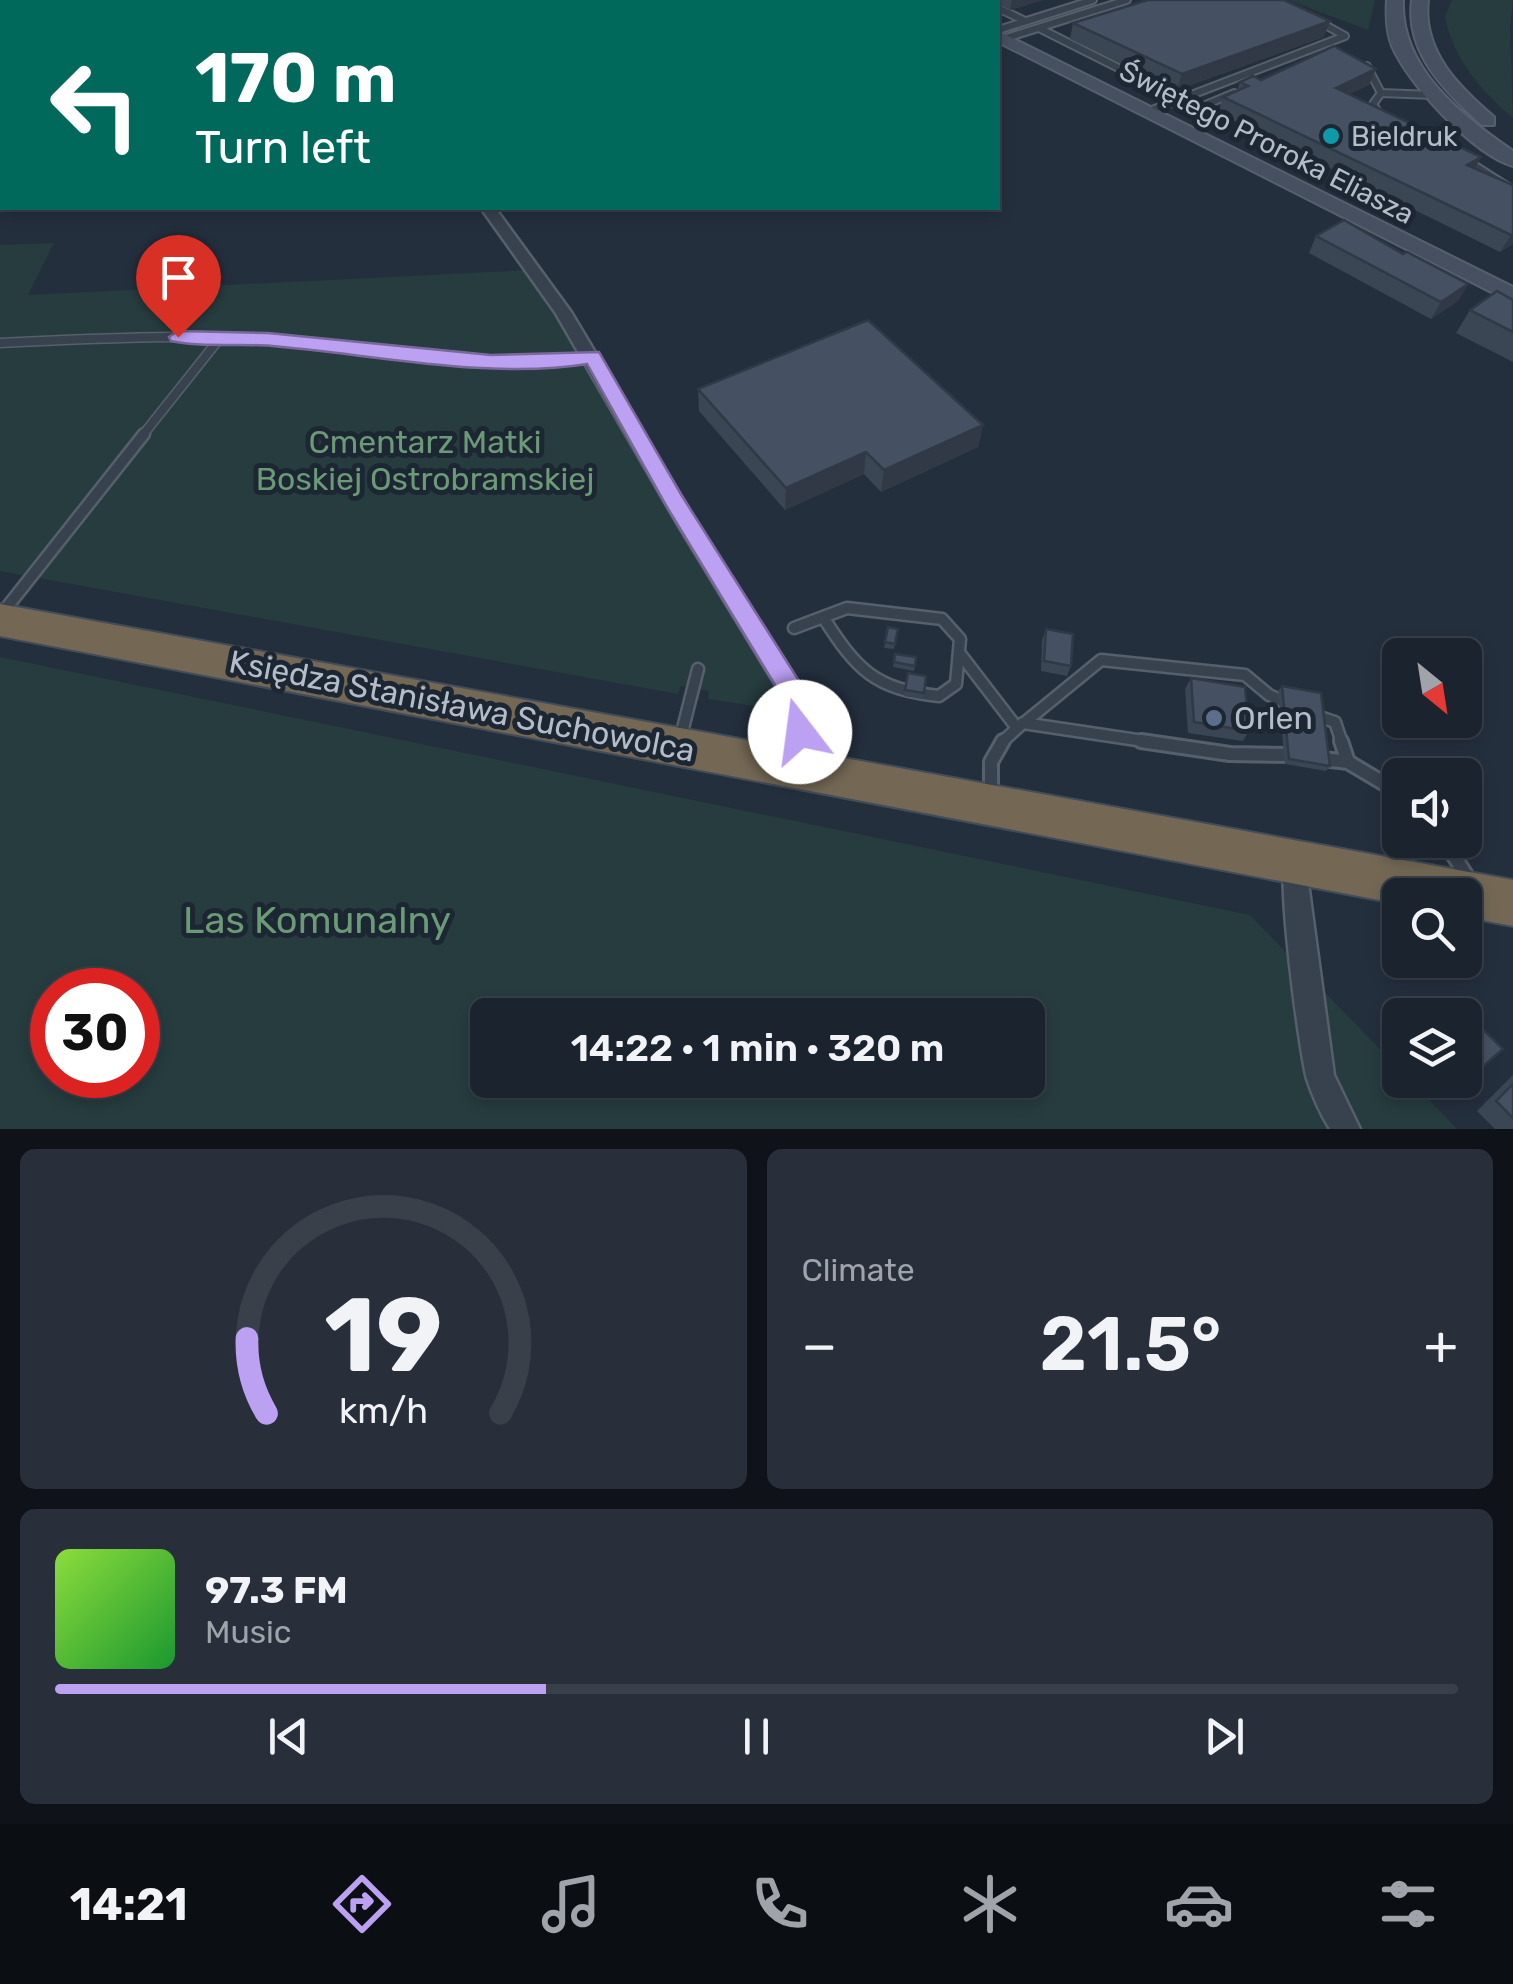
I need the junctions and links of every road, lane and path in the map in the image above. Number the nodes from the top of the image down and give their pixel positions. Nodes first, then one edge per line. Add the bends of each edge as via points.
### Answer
1 (1093, 0) edge
2 (1127, 0) edge
3 (1395, 0) edge
4 (1420, 0) edge
5 (1000, 9) edge
6 (1026, 22) junction
7 (1319, 22) edge
8 (1039, 28) junction
9 (1000, 35) edge
10 (1352, 60) edge
11 (1238, 92) edge
12 (1381, 93) junction
13 (1435, 94) junction
14 (1180, 99) junction
15 (1203, 106) dead end
16 (1146, 112) junction
17 (1390, 120) edge
18 (1513, 140) edge
19 (1454, 152) edge
20 (1513, 160) edge
21 (1513, 190) edge
22 (490, 210) edge
23 (1513, 296) edge
24 (220, 338) junction
25 (0, 343) edge
26 (592, 356) junction
27 (822, 617) junction
28 (0, 618) edge
29 (794, 628) dead end
30 (961, 655) junction
31 (698, 669) dead end
32 (1020, 726) junction
33 (678, 746) junction
34 (1348, 762) junction
35 (796, 768) junction
36 (1382, 782) edge
37 (991, 802) junction
38 (1460, 858) edge
39 (1295, 861) junction
40 (1496, 900) edge
41 (1346, 1129) edge

1 - 6 lane
2 - 8 lane
3 - 13 main road via 1393,21 1406,55
4 - 18 main road via 1420,37 1434,62
5 - 6 lane
6 - 9 lane
7 - 14 lane via 1345,36
8 - 9 lane
8 - 14 lane
9 - 16 main road, Świętego Proroka Eliasza
10 - 12 lane via 1373,71
11 - 15 lane
12 - 13 lane
12 - 17 lane via 1373,104
13 - 20 main road
14 - 16 lane
16 - 23 main road, Świętego Proroka Eliasza
19 - 21 lane
22 - 26 street via 534,264
24 - 25 lane
24 - 26 lane via 491,361
24 - 28 lane
26 - 35 street via 797,700 802,723
27 - 29 lane
27 - 30 lane via 846,608 942,620 962,638
27 - 30 lane via 870,680 892,689 947,693 956,684
28 - 33 highway, Księdza Stanisława Suchowolca
30 - 32 lane
31 - 33 lane
32 - 34 lane
32 - 34 lane via 1101,660 1245,675 1270,696 1334,722
32 - 37 lane via 994,747 988,762
33 - 35 highway, Księdza Stanisława Suchowolca
34 - 36 lane
35 - 37 highway, Księdza Stanisława Suchowolca
37 - 39 highway, Księdza Stanisława Suchowolca
38 - 40 lane
39 - 40 highway, Księdza Stanisława Suchowolca
39 - 41 street via 1320,1075

